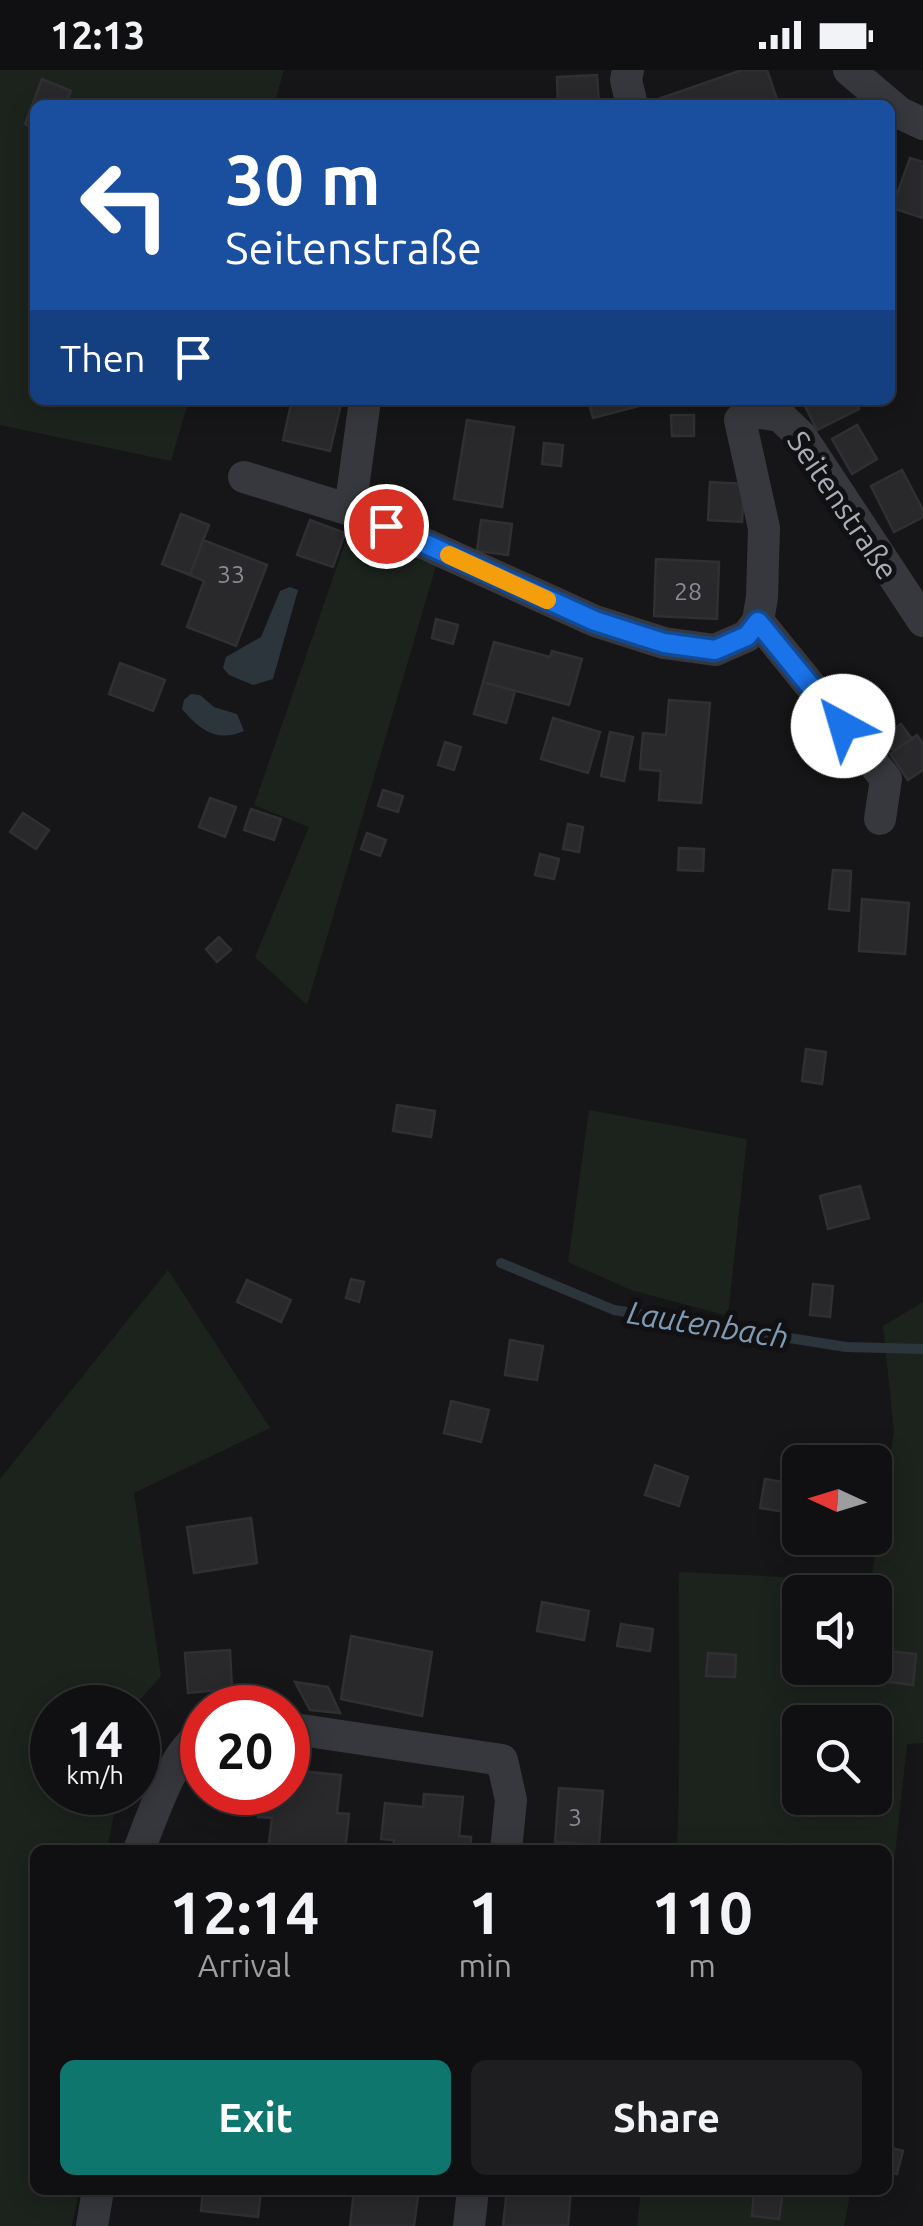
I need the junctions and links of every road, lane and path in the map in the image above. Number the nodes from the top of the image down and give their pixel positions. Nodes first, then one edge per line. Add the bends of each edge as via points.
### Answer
1 (628, 70) edge
2 (849, 70) edge
3 (631, 100) edge
4 (885, 100) edge
5 (895, 109) edge
6 (923, 124) edge
7 (363, 405) edge
8 (747, 405) edge
9 (244, 477) dead end
10 (350, 510) junction
11 (923, 621) edge
12 (758, 622) junction
13 (880, 820) dead end
14 (310, 1731) edge
15 (180, 1761) edge
16 (141, 1845) edge
17 (507, 1845) edge
18 (97, 2195) edge
19 (472, 2195) edge
20 (92, 2226) edge
21 (469, 2226) edge

1 - 3 street
2 - 4 street
5 - 6 street
7 - 10 street
8 - 11 street, Seitenstraße via 780,416 800,436
8 - 12 street, Seitenstraße via 740,420 764,528
9 - 10 street
10 - 12 street via 595,621 664,643 715,650 747,636
12 - 13 street via 886,778
14 - 17 street via 502,1760 512,1800
15 - 16 street
18 - 20 street
19 - 21 street

